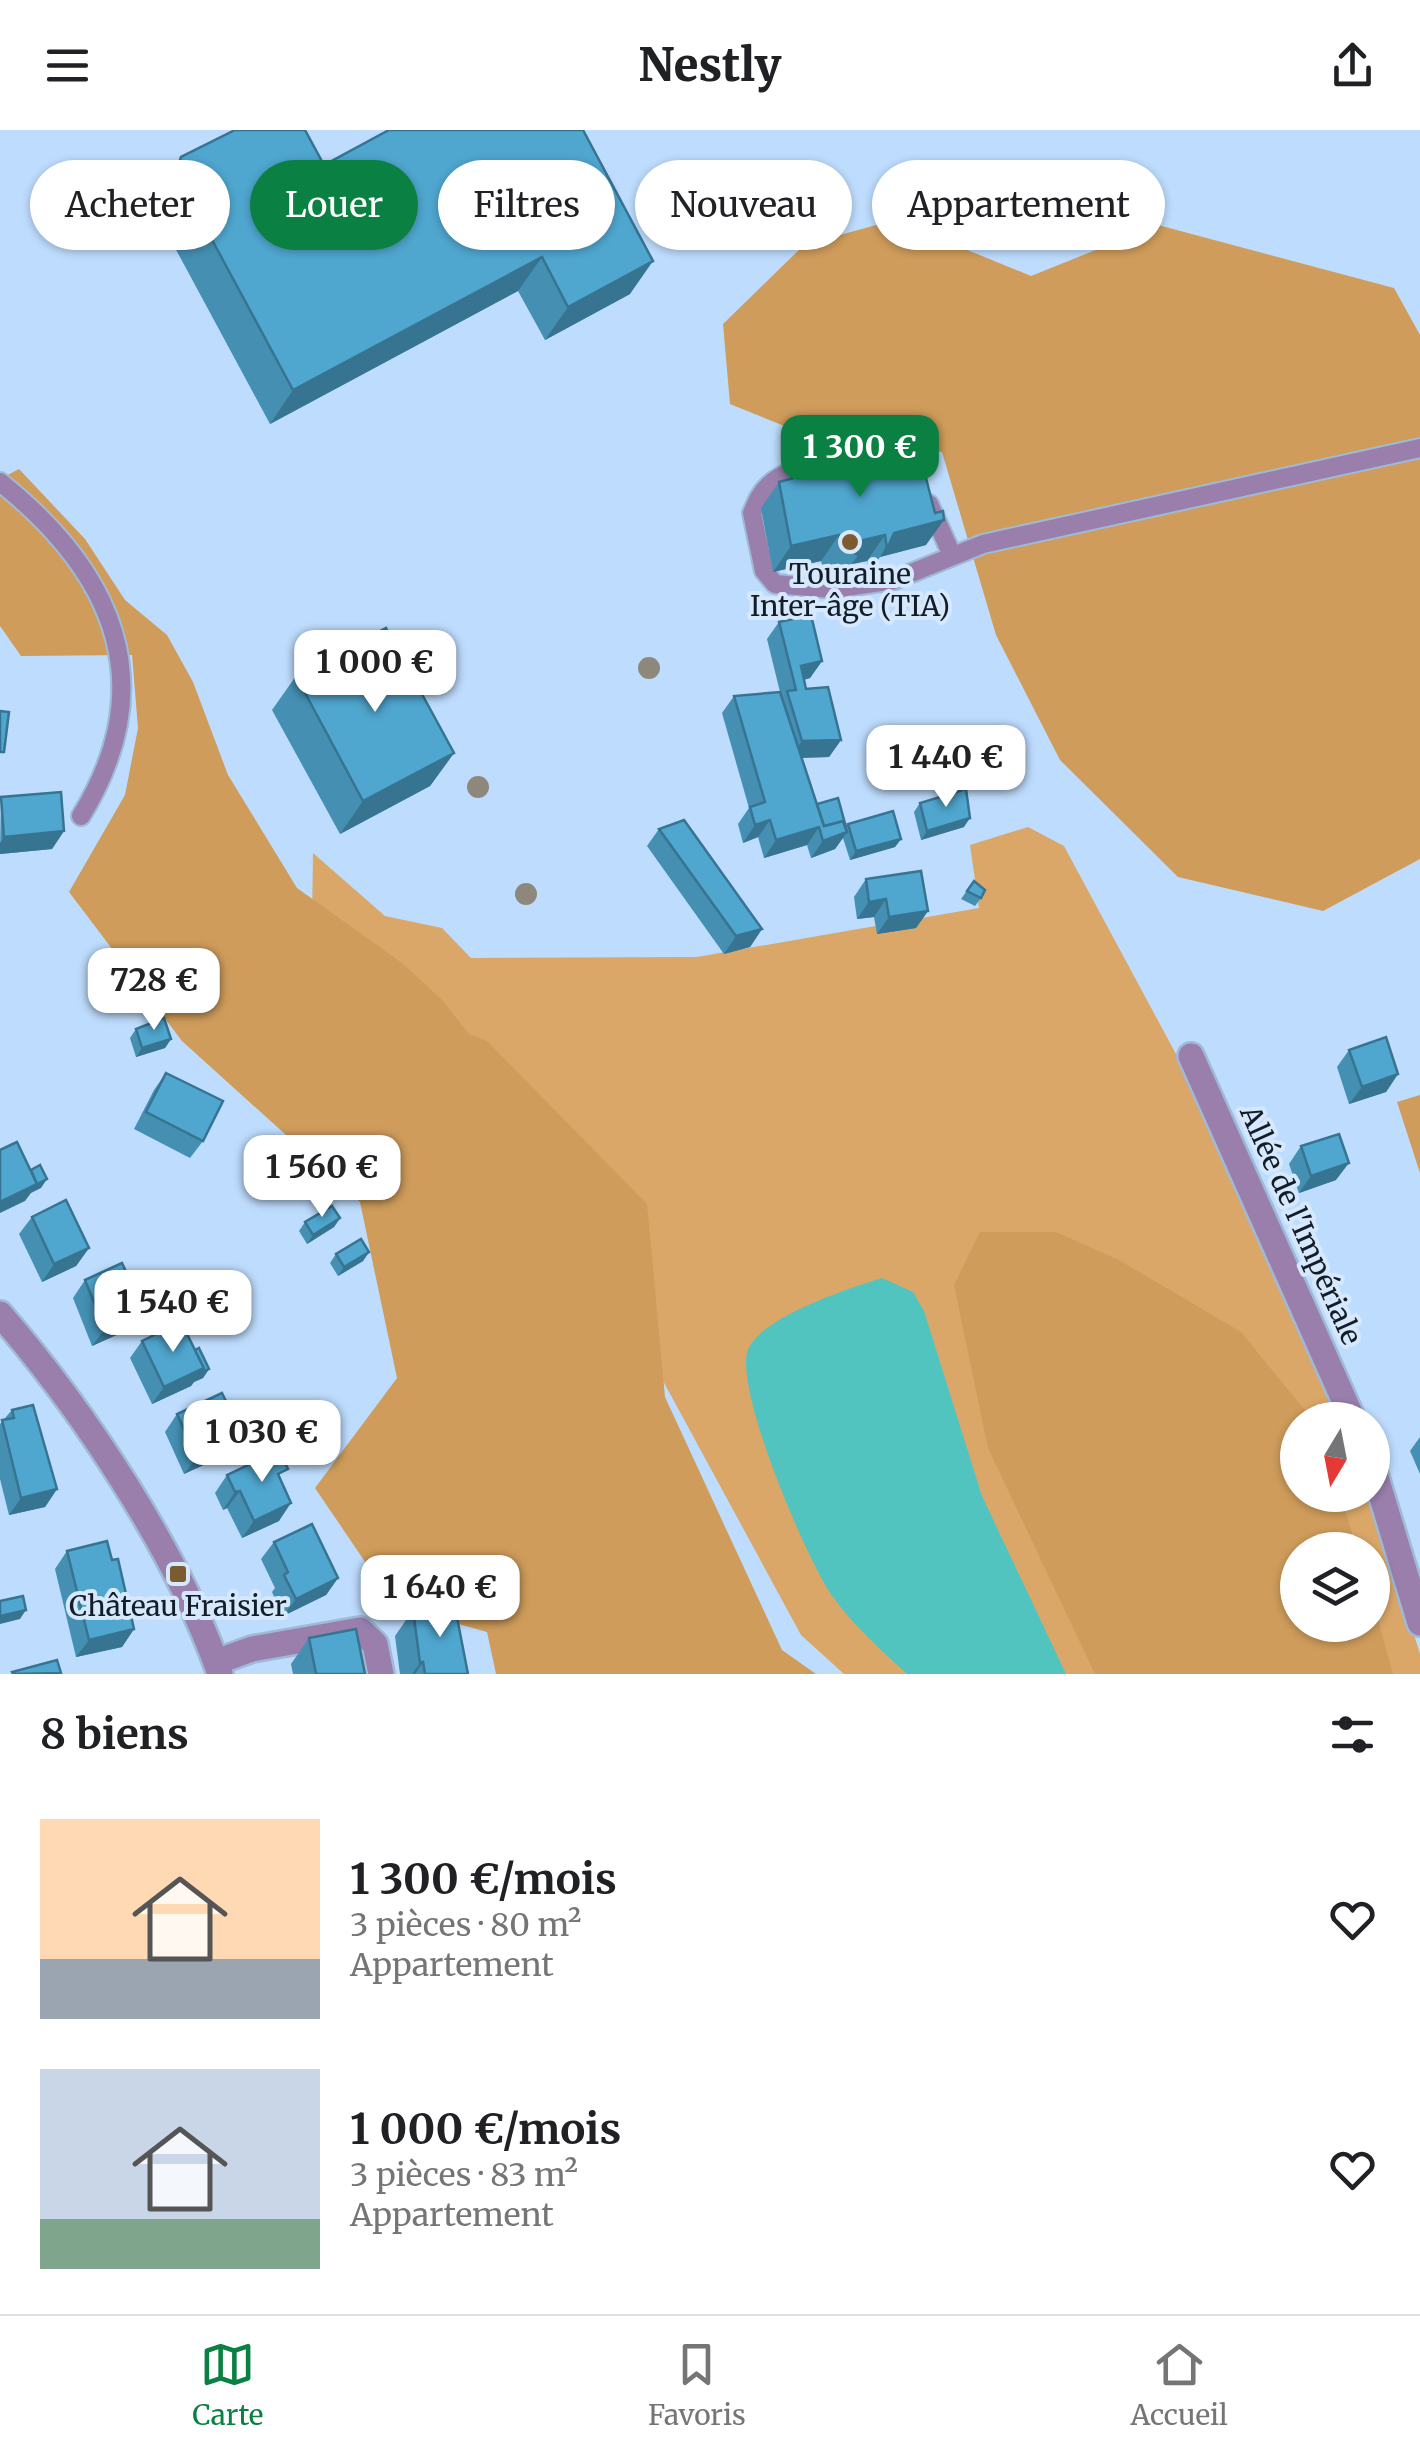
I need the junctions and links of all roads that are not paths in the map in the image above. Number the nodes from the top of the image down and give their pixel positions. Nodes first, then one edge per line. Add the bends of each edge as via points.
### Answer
1 (1420, 448) edge
2 (0, 482) edge
3 (952, 556) junction
4 (82, 816) dead end
5 (1192, 1056) dead end
6 (0, 1314) edge
7 (1345, 1402) edge
8 (1386, 1512) edge
9 (1420, 1623) edge
10 (218, 1668) edge
11 (381, 1674) edge

1 - 3 lane
2 - 4 lane via 79,564 119,655 124,705 117,738
3 - 3 lane via 855,588 775,584 764,572 752,513 768,485 782,476 867,452 902,461 916,477
5 - 7 street, Allée de l'Impériale
6 - 10 street via 145,1519 178,1574
8 - 9 street
10 - 11 street via 252,1649 360,1630 376,1644

